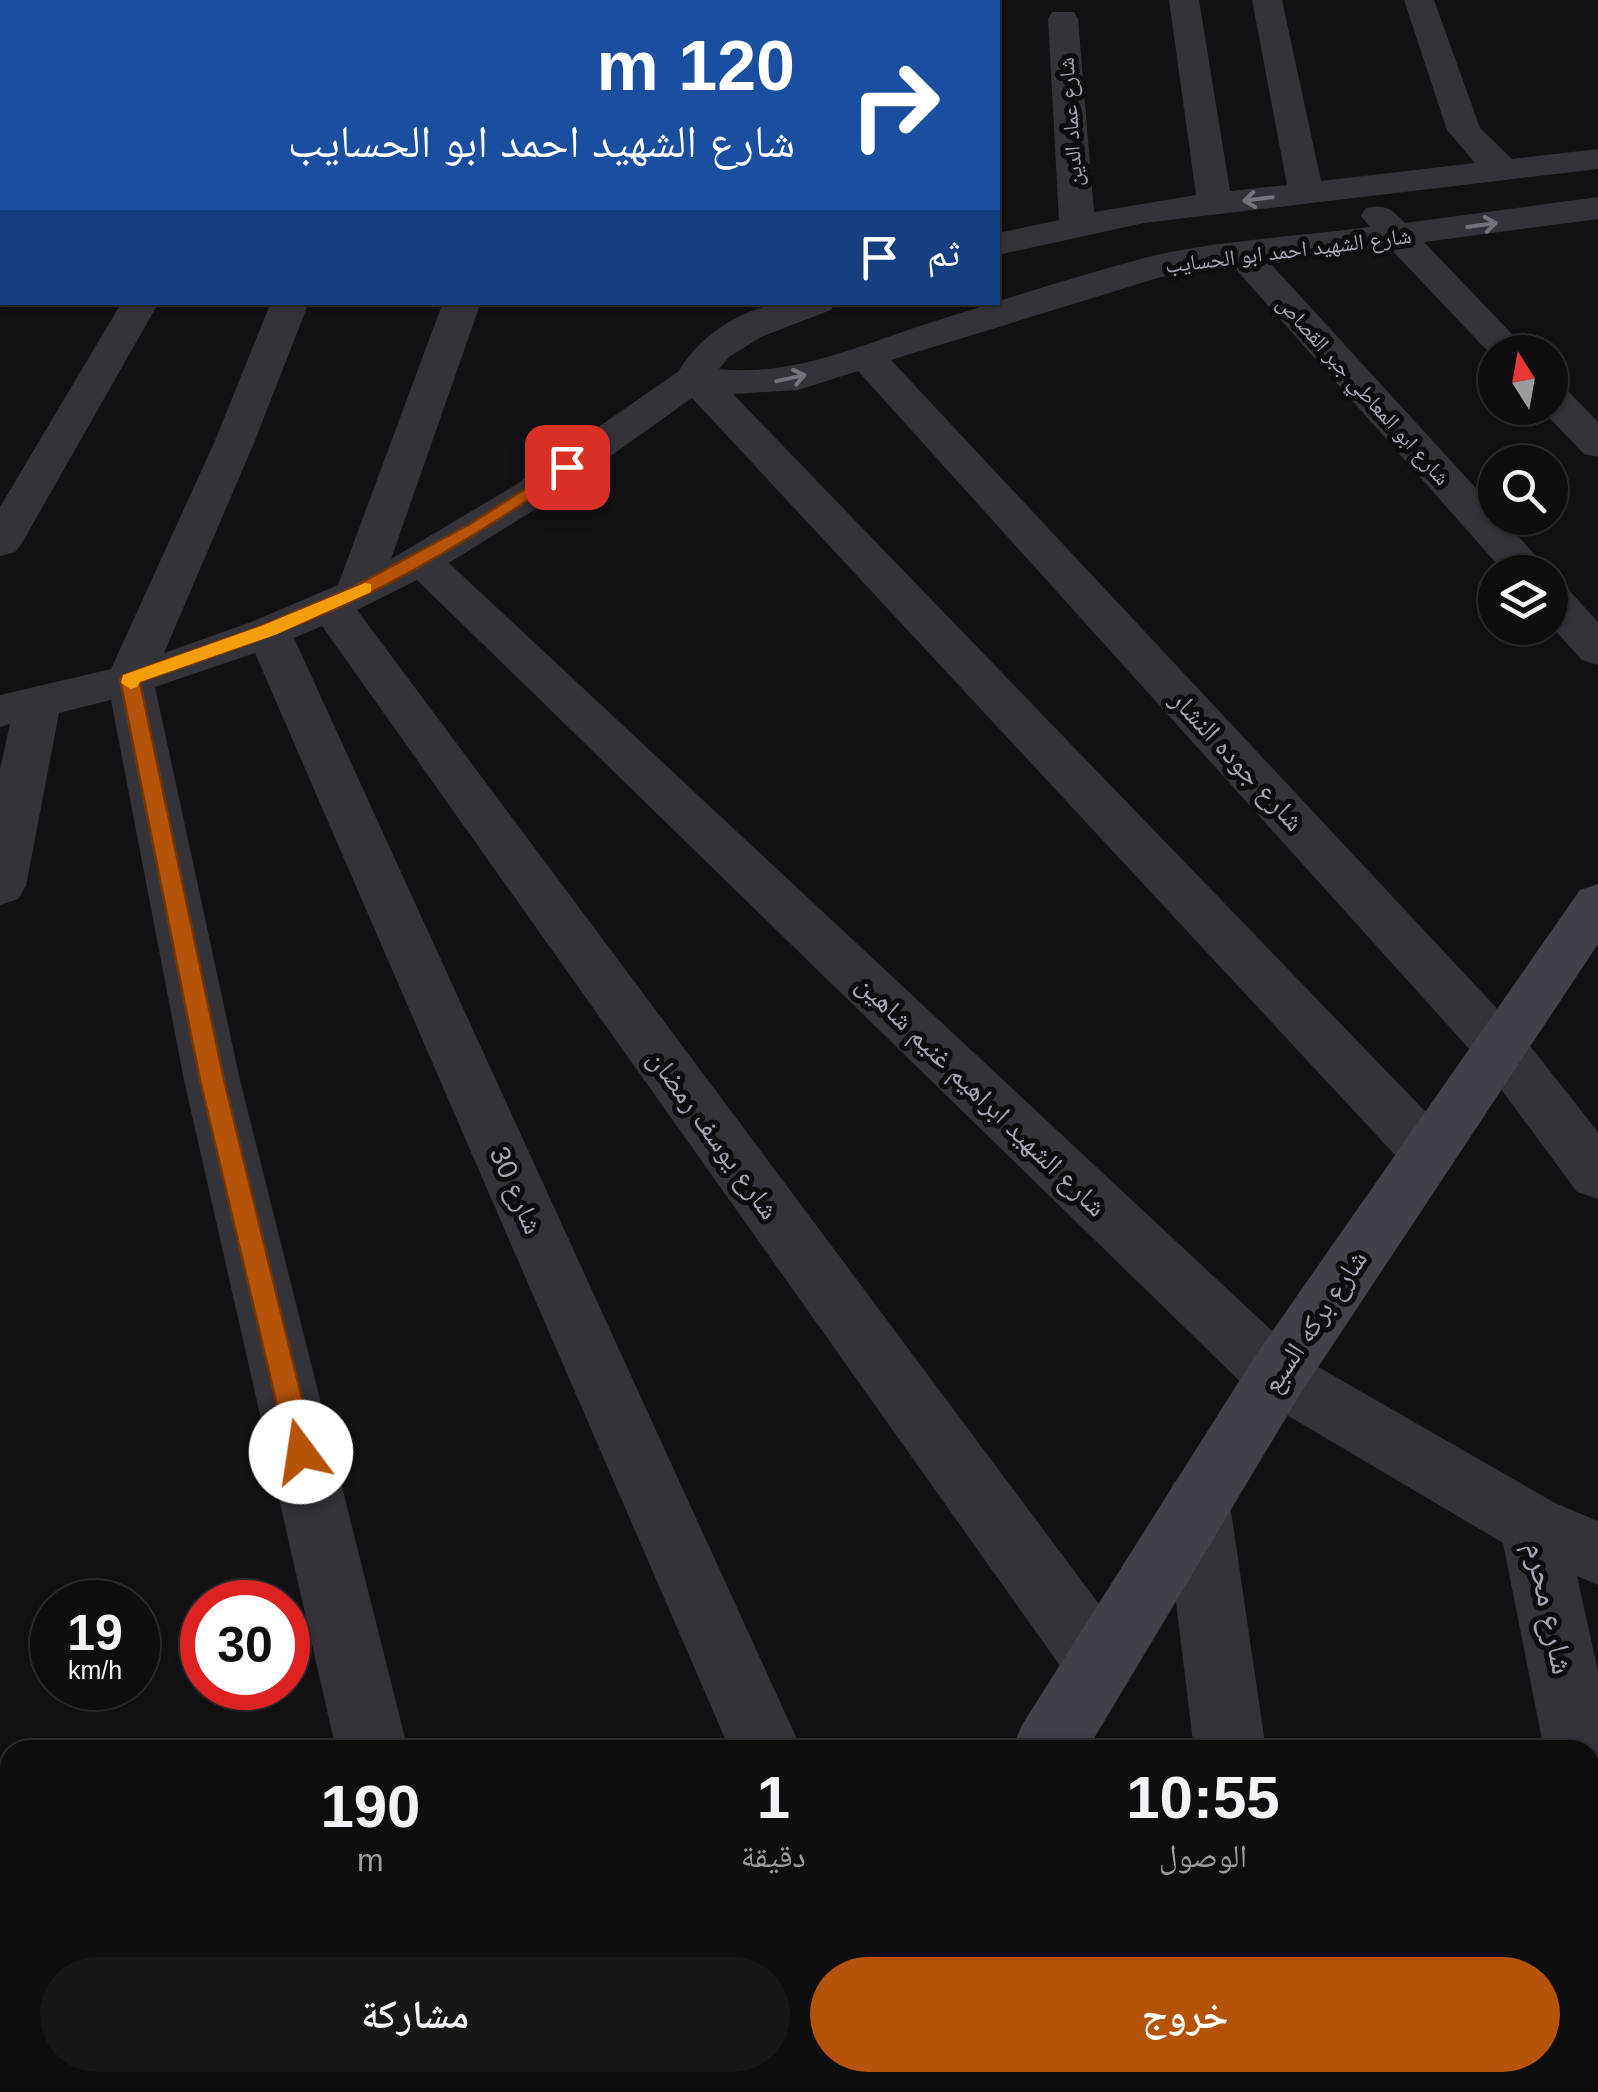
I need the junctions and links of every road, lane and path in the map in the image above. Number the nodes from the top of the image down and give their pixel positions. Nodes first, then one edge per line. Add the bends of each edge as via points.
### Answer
1 (1184, 0) edge
2 (1267, 0) edge
3 (1419, 0) edge
4 (1063, 19) dead end
5 (1598, 158) edge
6 (1554, 164) junction
7 (1505, 170) junction
8 (1354, 188) junction
9 (1306, 193) junction
10 (1215, 204) junction
11 (1598, 208) edge
12 (1114, 218) junction
13 (1077, 225) junction
14 (1399, 236) junction
15 (1000, 244) edge
16 (1240, 252) junction
17 (1158, 266) junction
18 (1060, 292) junction
19 (139, 305) edge
20 (289, 305) edge
21 (461, 305) edge
22 (811, 305) edge
23 (1494, 335) edge
24 (866, 356) junction
25 (695, 378) junction
26 (1568, 414) edge
27 (1598, 445) edge
28 (0, 544) edge
29 (1513, 555) edge
30 (422, 560) junction
31 (343, 598) junction
32 (1568, 616) edge
33 (268, 630) junction
34 (1598, 650) edge
35 (130, 679) junction
36 (19, 707) edge
37 (0, 886) edge
38 (1598, 902) edge
39 (1500, 1047) junction
40 (1428, 1152) junction
41 (1598, 1175) edge
42 (1277, 1376) junction
43 (1197, 1504) junction
44 (1532, 1525) junction
45 (1598, 1552) edge
46 (1100, 1663) junction
47 (370, 1740) edge
48 (762, 1740) edge
49 (1052, 1740) edge
50 (1229, 1740) edge
51 (1578, 1740) edge

1 - 10 street
2 - 9 street
3 - 7 street via 1464,130
4 - 13 street, شارع عماد الدين
5 - 6 street, شارع الشهيد احمد ابو الحسايب
6 - 7 street, شارع الشهيد احمد ابو الحسايب
6 - 11 street
7 - 8 street, شارع الشهيد احمد ابو الحسايب
8 - 9 street, شارع الشهيد احمد ابو الحسايب
8 - 14 street
9 -> 10 street, شارع الشهيد احمد ابو الحسايب
10 - 12 street, شارع الشهيد احمد ابو الحسايب
14 -> 11 street, شارع الشهيد احمد ابو الحسايب
12 - 13 street, شارع الشهيد احمد ابو الحسايب
12 - 17 street
13 - 15 street, شارع الشهيد احمد ابو الحسايب
14 - 16 street, شارع الشهيد احمد ابو الحسايب
14 - 23 street
15 - 18 street
16 - 17 street, شارع الشهيد احمد ابو الحسايب
16 - 29 street, شارع ابو المعاطي جبر القصاص
17 - 18 street, شارع الشهيد احمد ابو الحسايب
18 - 24 street, شارع الشهيد احمد ابو الحسايب
19 - 28 street
20 - 35 street
21 - 31 street
22 - 25 street via 721,344
25 -> 24 street, شارع الشهيد احمد ابو الحسايب via 773,382
24 - 39 street, شارع جوده النشار
25 - 30 street
25 - 40 street
26 - 27 street
30 - 31 street
30 - 42 street, شارع الشهيد ابراهيم غنيم شاهين
31 - 33 street
31 - 46 street, شارع يوسف رمضان
32 - 34 street
33 - 35 street
33 - 48 street, شارع 30
35 - 36 street
35 - 47 street via 212,1080
36 - 37 street
38 - 39 main road, شارع بركه السبع
39 - 40 main road, شارع بركه السبع
39 - 41 street, شارع جوده النشار
40 - 42 main road, شارع بركه السبع
42 - 43 main road, شارع بركه السبع
42 - 44 street, شارع الشهيد ابراهيم غنيم شاهين
43 - 46 main road, شارع بركه السبع
43 - 50 street
44 - 45 street, شارع الشهيد ابراهيم غنيم شاهين
44 - 51 street, شارع محرم
46 - 49 main road, شارع بركه السبع

